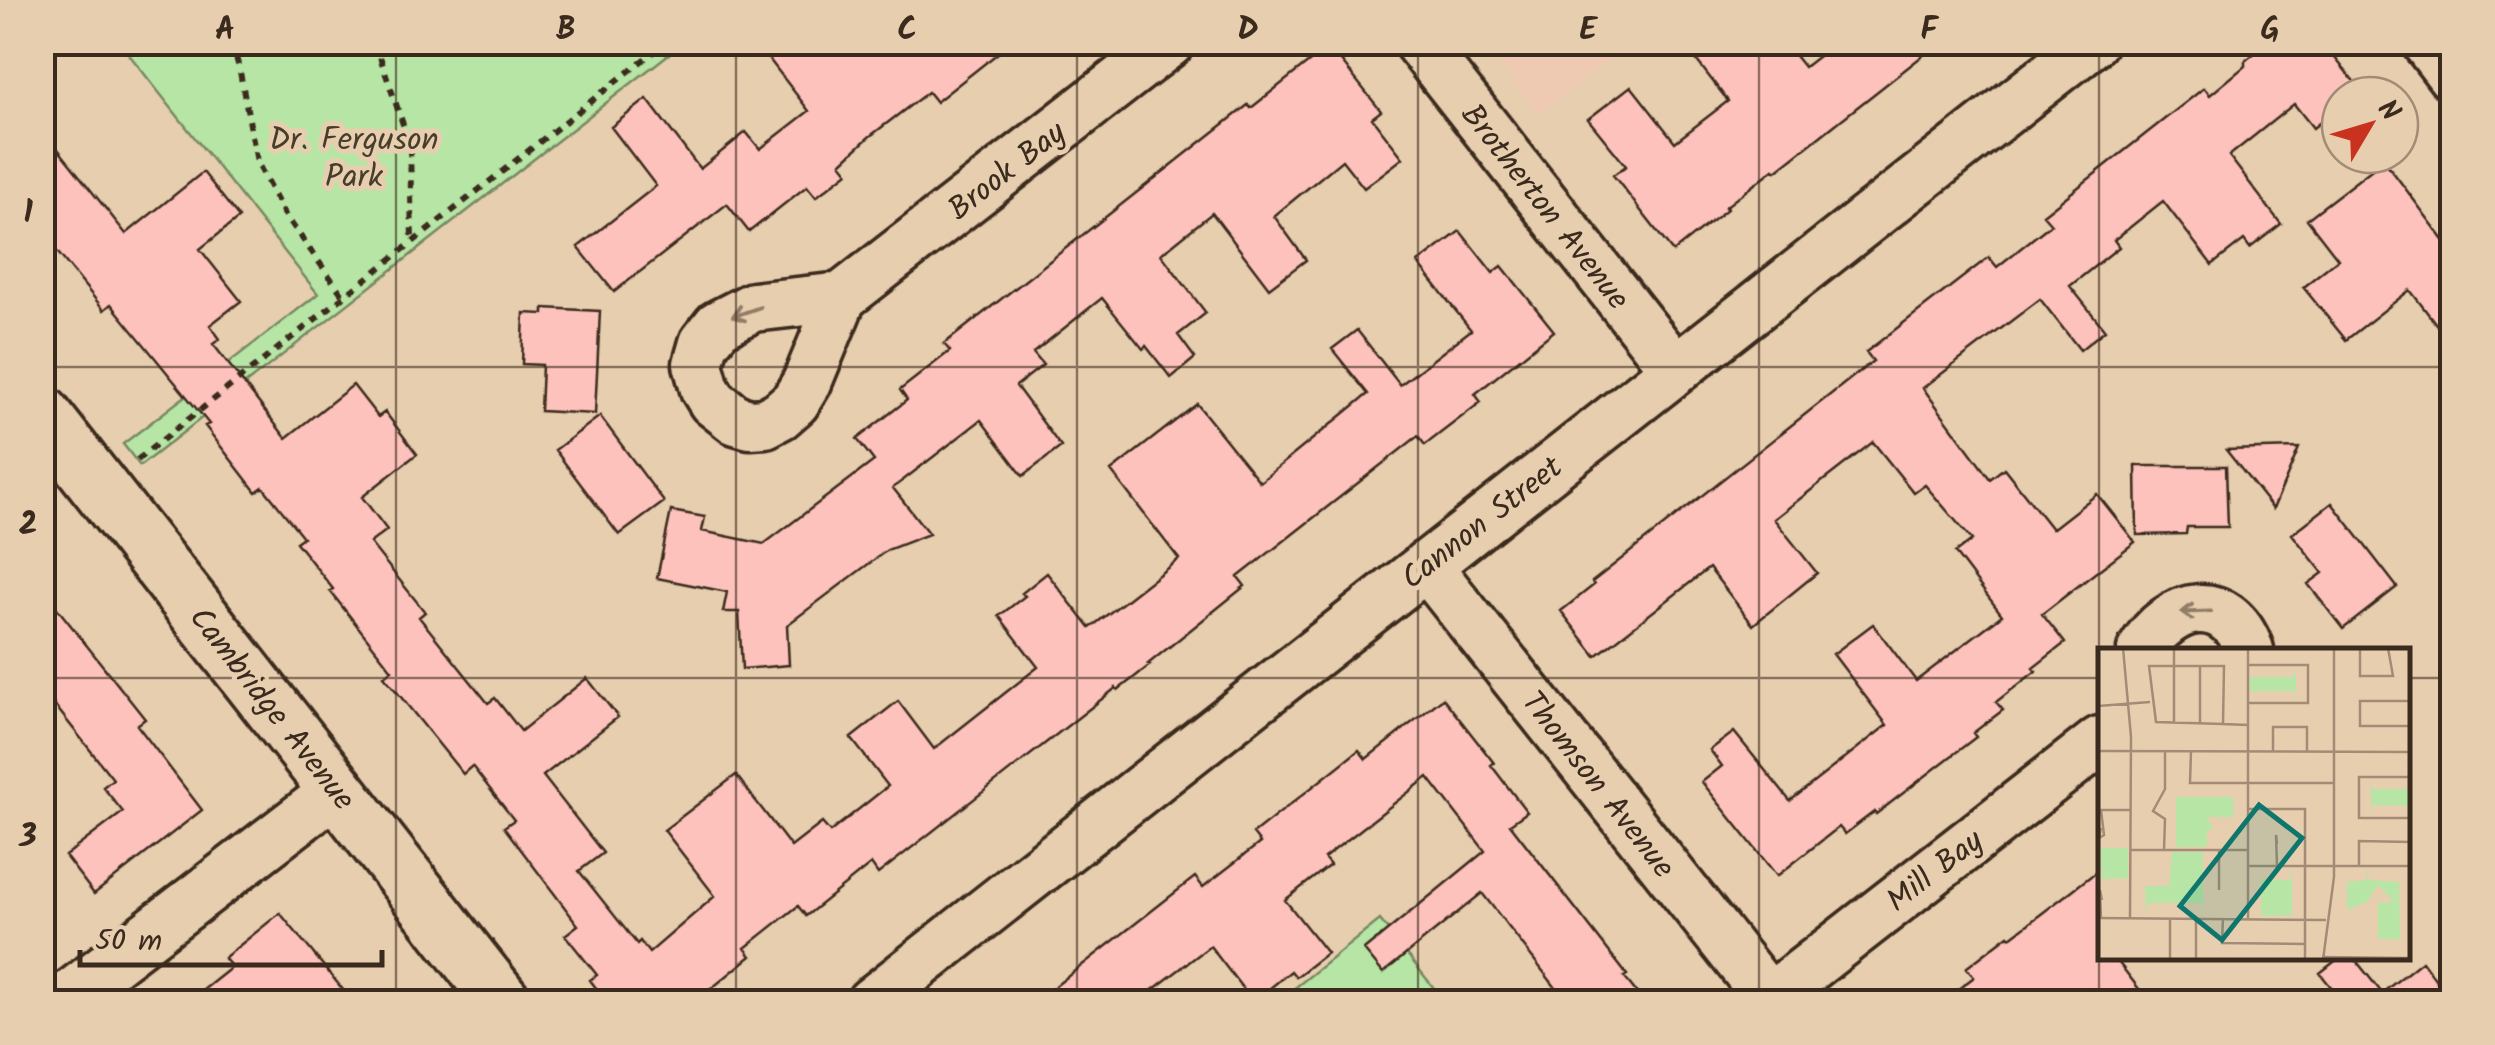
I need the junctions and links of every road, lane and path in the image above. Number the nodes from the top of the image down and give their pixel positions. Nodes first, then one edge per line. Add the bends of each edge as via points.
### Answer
1 (232, 42) edge
2 (374, 42) edge
3 (666, 42) edge
4 (1170, 42) edge
5 (1418, 42) edge
6 (2092, 42) edge
7 (2426, 42) edge
8 (2452, 76) edge
9 (412, 244) junction
10 (344, 298) junction
11 (842, 298) dead end
12 (1675, 369) junction
13 (42, 414) edge
14 (101, 488) junction
15 (1426, 566) junction
16 (2143, 648) edge
17 (2248, 648) edge
18 (2098, 742) edge
19 (336, 790) junction
20 (1770, 1001) edge
21 (61, 1002) edge
22 (503, 1002) edge
23 (871, 1002) edge

1 - 10 path via 257,162 283,212
2 - 9 path via 410,145
3 - 9 path
4 - 11 street, Brook Bay
5 - 12 street, Brotherton Avenue
6 - 12 street, Cannon Street
7 - 8 street
9 - 10 path
10 - 14 path
12 - 15 street, Cannon Street
13 - 14 street, Cambridge Avenue
14 - 19 street, Cambridge Avenue
15 - 20 street, Thomson Avenue
15 - 23 street, Cannon Street
17 -> 16 street via 2233,624 2196,608 2162,622
18 - 20 street, Mill Bay
19 - 21 street
19 - 22 street, Cambridge Avenue

